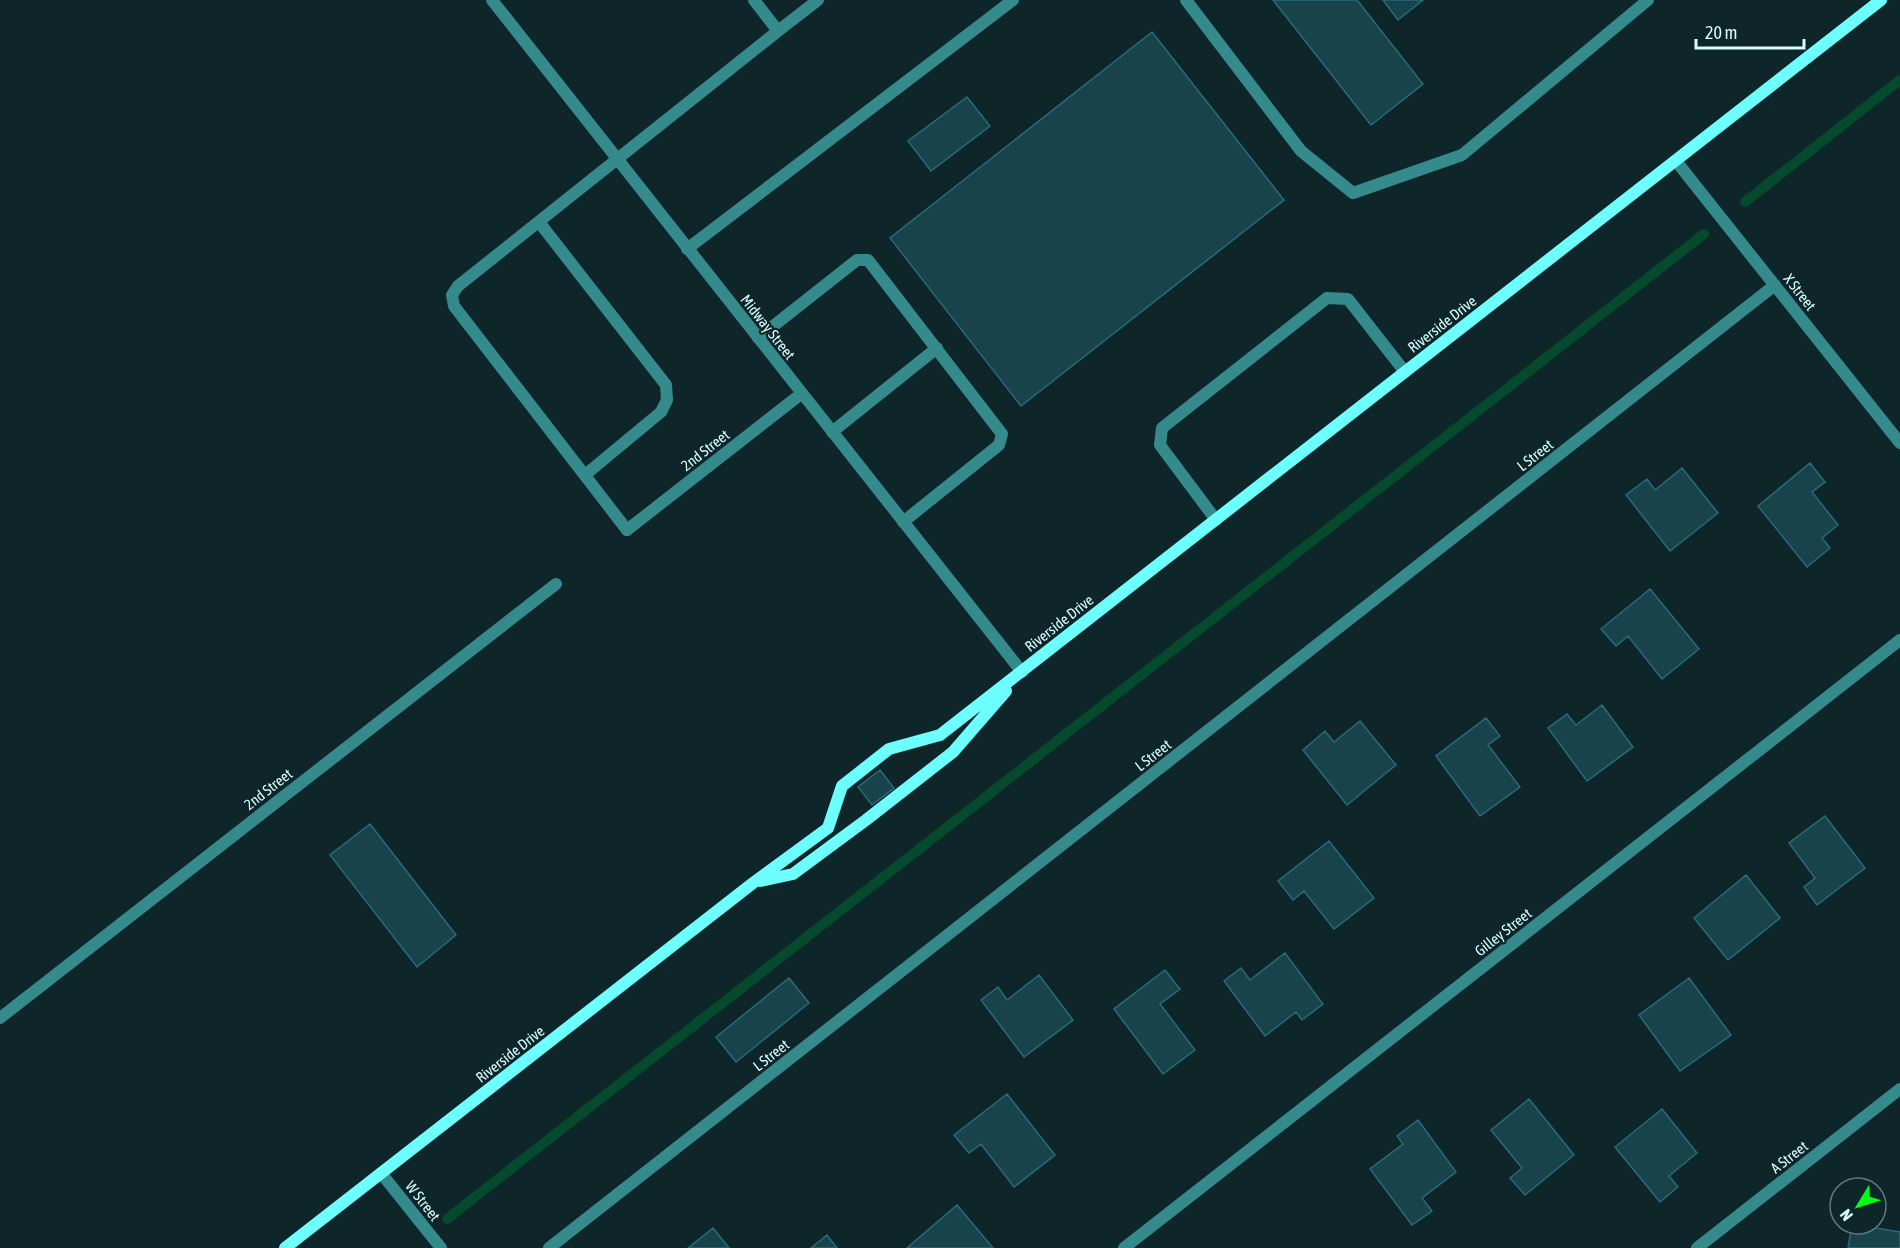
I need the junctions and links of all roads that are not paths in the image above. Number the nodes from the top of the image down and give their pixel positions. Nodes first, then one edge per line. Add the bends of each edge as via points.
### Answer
1 (492, 0) edge
2 (754, 0) edge
3 (818, 0) edge
4 (1013, 0) edge
5 (1186, 0) edge
6 (1648, 0) edge
7 (1881, 0) edge
8 (778, 31) junction
9 (618, 160) junction
10 (1676, 160) junction
11 (539, 222) junction
12 (687, 249) junction
13 (1775, 285) junction
14 (758, 338) junction
15 (937, 348) junction
16 (1405, 372) junction
17 (801, 394) junction
18 (832, 432) junction
19 (1900, 443) edge
20 (585, 475) junction
21 (1216, 520) junction
22 (903, 522) junction
23 (556, 584) dead end
24 (1900, 640) edge
25 (1022, 672) junction
26 (753, 883) junction
27 (0, 1018) edge
28 (1900, 1089) edge
29 (381, 1173) junction
30 (285, 1248) edge
31 (441, 1248) edge
32 (549, 1248) edge
33 (1124, 1248) edge
34 (1697, 1248) edge

1 - 9 street, Midway Street
2 - 8 street
3 - 8 street
4 - 12 street
5 - 6 street via 1301,151 1353,193 1462,155
7 - 10 street, Riverside Drive
8 - 9 street
9 - 11 street
9 - 12 street, Midway Street
10 - 13 street, X Street
10 - 16 street, Riverside Drive
11 - 20 street via 666,385 667,400 661,412
11 - 20 street via 458,286 453,295 454,306
12 - 14 street, Midway Street
13 - 19 street, X Street
13 - 32 street, L Street
14 - 15 street via 857,260 868,260
14 - 17 street, Midway Street
15 - 18 street
15 - 22 street via 1002,434 999,445
16 - 21 street, Riverside Drive
16 - 21 street via 1348,299 1327,298 1161,428 1160,445
17 - 18 street, Midway Street
17 - 20 street, 2nd Street via 627,530
18 - 22 street, Midway Street
21 - 25 street, Riverside Drive
22 - 25 street, Midway Street
23 - 27 street, 2nd Street
24 - 33 street, Gilley Street
25 - 26 street, Riverside Drive via 953,752 793,874
25 - 26 street, Riverside Drive via 940,735 889,749 842,786 828,828
26 - 29 street, Riverside Drive
28 - 34 street, A Street
29 - 30 street, Riverside Drive
29 - 31 street, W Street

